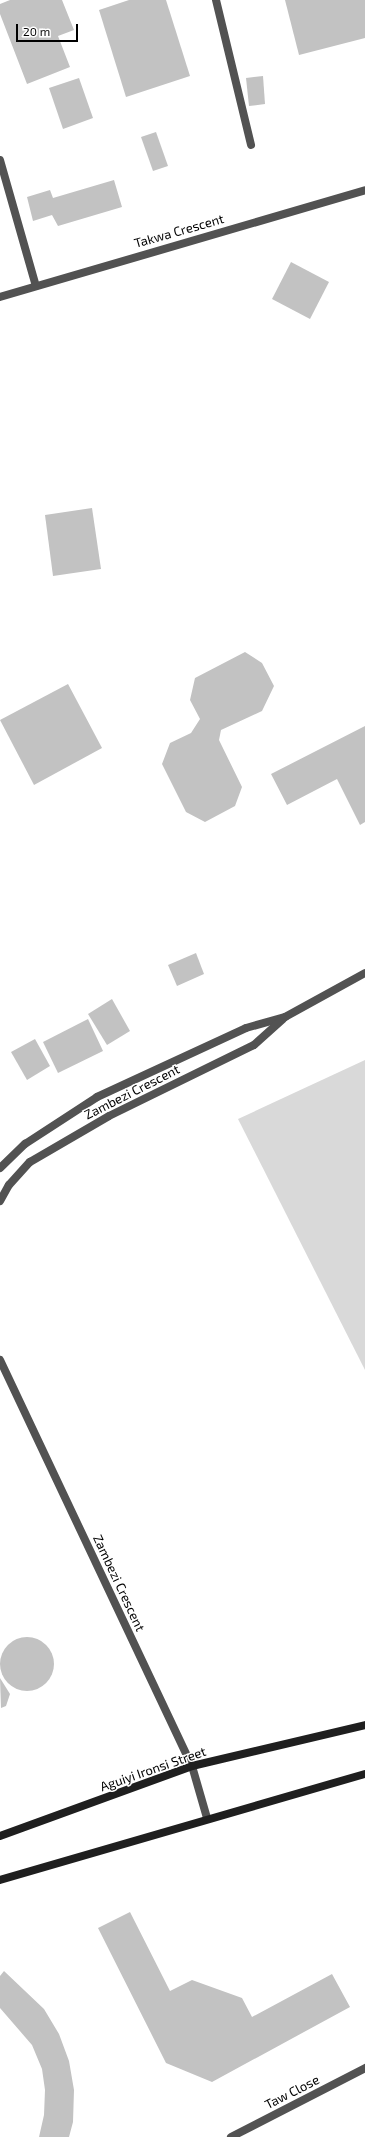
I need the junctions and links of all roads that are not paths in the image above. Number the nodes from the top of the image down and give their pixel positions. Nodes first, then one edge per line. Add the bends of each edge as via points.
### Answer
1 (216, 0) edge
2 (250, 146) dead end
3 (0, 160) edge
4 (365, 190) edge
5 (36, 286) junction
6 (0, 297) edge
7 (365, 973) edge
8 (285, 1017) junction
9 (0, 1168) edge
10 (0, 1201) edge
11 (0, 1360) edge
12 (365, 1726) edge
13 (192, 1766) junction
14 (365, 1774) edge
15 (207, 1818) junction
16 (0, 1836) edge
17 (0, 1880) edge
18 (365, 2068) edge
19 (231, 2137) edge

1 - 2 street
3 - 5 street
4 - 5 street, Takwa Crescent
5 - 6 street, Takwa Crescent
7 - 8 street, Zambezi Crescent
8 - 9 street, Zambezi Crescent via 246,1028 97,1097 25,1144
8 - 10 street, Zambezi Crescent via 254,1045 109,1116 30,1162 9,1185
11 - 13 street, Zambezi Crescent
12 - 13 main road, Aguiyi Ironsi Street
13 - 15 street, Zambezi Crescent
13 - 16 main road, Aguiyi Ironsi Street
14 - 15 main road
15 - 17 main road via 178,1830
18 - 19 street, Taw Close

